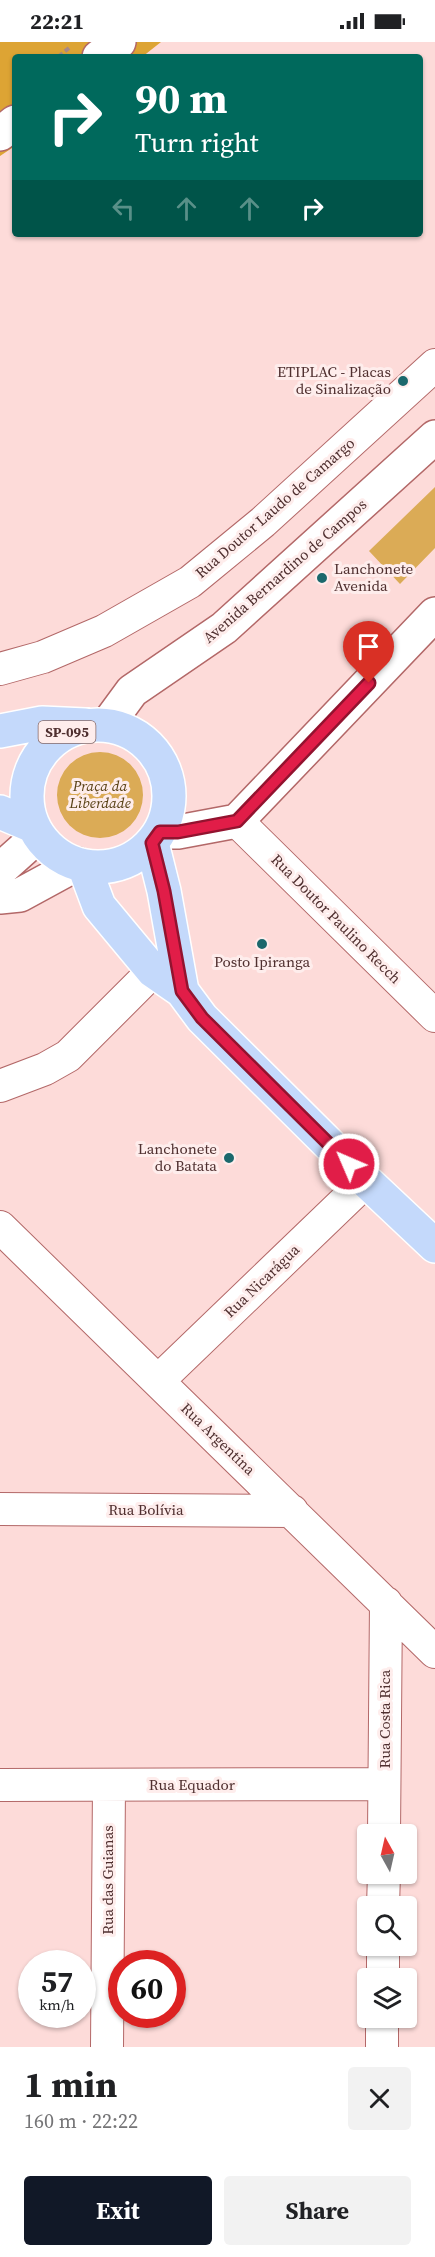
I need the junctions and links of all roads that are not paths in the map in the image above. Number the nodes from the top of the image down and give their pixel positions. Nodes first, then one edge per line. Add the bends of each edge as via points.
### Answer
1 (119, 42) edge
2 (103, 54) edge
3 (12, 124) edge
4 (0, 134) edge
5 (435, 365) edge
6 (435, 437) edge
7 (435, 614) edge
8 (0, 669) edge
9 (98, 725) junction
10 (0, 731) edge
11 (0, 812) edge
12 (237, 821) junction
13 (36, 831) junction
14 (156, 837) junction
15 (80, 865) junction
16 (0, 870) edge
17 (0, 897) edge
18 (153, 971) junction
19 (182, 991) junction
20 (435, 1016) edge
21 (0, 1086) edge
22 (366, 1181) junction
23 (0, 1227) edge
24 (435, 1246) edge
25 (158, 1381) junction
26 (0, 1509) edge
27 (292, 1511) junction
28 (386, 1603) junction
29 (435, 1652) edge
30 (384, 1784) junction
31 (0, 1785) edge
32 (109, 1785) junction
33 (384, 1824) edge
34 (382, 2028) edge
35 (107, 2047) edge
36 (382, 2047) edge

1 - 2 street
3 - 4 street
5 - 8 street, Rua Doutor Laudo de Camargo via 263,522 190,582 104,631 43,657
6 - 9 street, Avenida Bernardino de Campos via 224,627 132,691
7 - 12 street
9 - 10 main road, SP-095 via 42,723
9 - 13 main road, SP-095 via 64,733 43,750 30,774 26,800
9 - 14 main road, SP-095 via 140,738 162,764 170,799
11 - 13 main road
12 - 14 street
12 - 20 street, Rua Doutor Paulino Recch
13 - 15 main road via 55,854
13 - 16 street
14 - 15 main road via 133,858 109,866
14 - 19 main road
15 - 17 street via 20,895
15 - 18 main road via 99,906
18 - 19 main road
18 - 21 street via 68,1056
19 - 22 main road via 202,1018
22 - 24 main road
22 - 25 street, Rua Nicarágua
23 - 25 street, Rua Argentina
25 - 27 street, Rua Argentina
26 - 27 street, Rua Bolívia
27 - 28 street, Rua Argentina
28 - 29 street, Rua Argentina
28 - 30 street, Rua Costa Rica
30 - 32 street, Rua Equador
30 - 33 street, Rua Costa Rica
31 - 32 street, Rua Equador
32 - 35 street, Rua das Guianas
34 - 36 street

